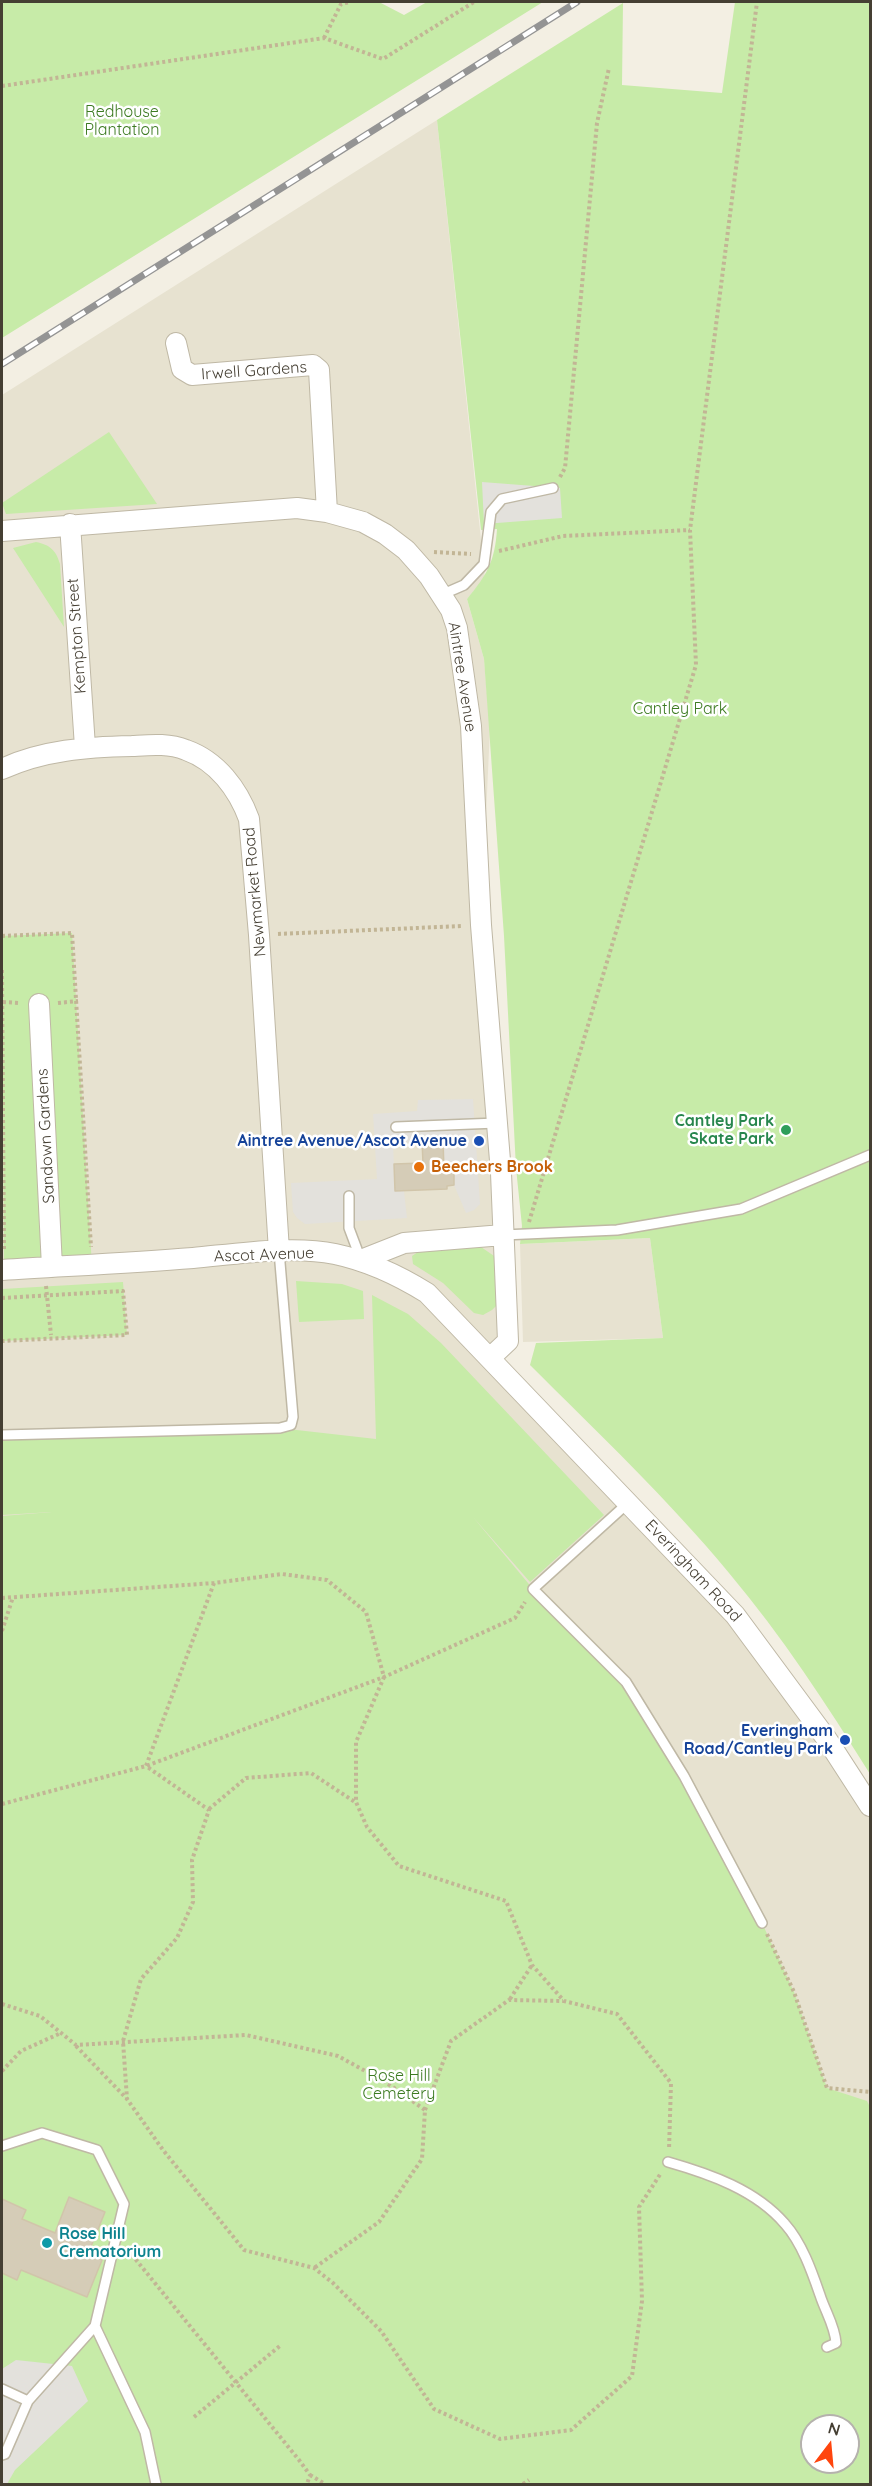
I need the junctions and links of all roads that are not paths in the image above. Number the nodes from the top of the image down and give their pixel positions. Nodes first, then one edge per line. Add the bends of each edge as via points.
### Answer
1 (176, 343) dead end
2 (553, 488) road end
3 (327, 512) junction
4 (70, 524) junction
5 (2, 531) edge
6 (441, 595) junction
7 (85, 747) junction
8 (2, 769) edge
9 (39, 1004) dead end
10 (497, 1124) junction
11 (396, 1127) dead end
12 (870, 1155) edge
13 (349, 1196) dead end
14 (503, 1235) junction
15 (279, 1251) junction
16 (361, 1260) junction
17 (48, 1268) junction
18 (3, 1270) edge
19 (490, 1358) junction
20 (2, 1434) edge
21 (629, 1502) junction
22 (870, 1806) edge
23 (762, 1923) road end
24 (2, 2145) edge
25 (668, 2162) road end
26 (95, 2326) junction
27 (827, 2347) dead end
28 (2, 2389) edge
29 (28, 2401) junction
30 (2, 2455) edge
31 (156, 2484) edge

1 - 3 street, Irwell Gardens via 182,369 192,375 313,365 319,370
2 - 6 lane via 502,499 490,512 484,564 464,585
3 - 4 street, Aintree Avenue via 297,508
3 - 6 street, Aintree Avenue via 363,522 385,534 406,550
4 - 5 street, Aintree Avenue
4 - 7 street, Kempton Street
6 - 10 street, Aintree Avenue via 457,628 471,726
7 - 8 street, Newmarket Road via 25,758
7 - 15 street, Newmarket Road via 170,745 188,751 206,760 232,784 243,802 249,819 259,935
9 - 17 street, Sandown Gardens
10 - 11 lane
10 - 14 street, Aintree Avenue
12 - 14 lane via 741,1209 617,1230
13 - 16 lane via 350,1228
14 - 16 street via 404,1243
14 - 19 street, Aintree Avenue via 508,1341
15 - 16 street, Ascot Avenue via 332,1253
15 - 17 street, Ascot Avenue
15 - 20 lane via 291,1425
16 - 19 street, Ascot Avenue via 402,1277 427,1293
17 - 18 street, Ascot Avenue
19 - 21 street, Everingham Road
21 - 22 street, Everingham Road via 735,1615 826,1738
21 - 23 lane via 532,1589 626,1682 709,1820
24 - 26 lane via 42,2133 97,2150 124,2204
25 - 27 lane via 732,2184 786,2225 812,2274 835,2332 836,2343
26 - 29 lane
26 - 31 lane via 145,2432
28 - 29 lane
29 - 30 lane

